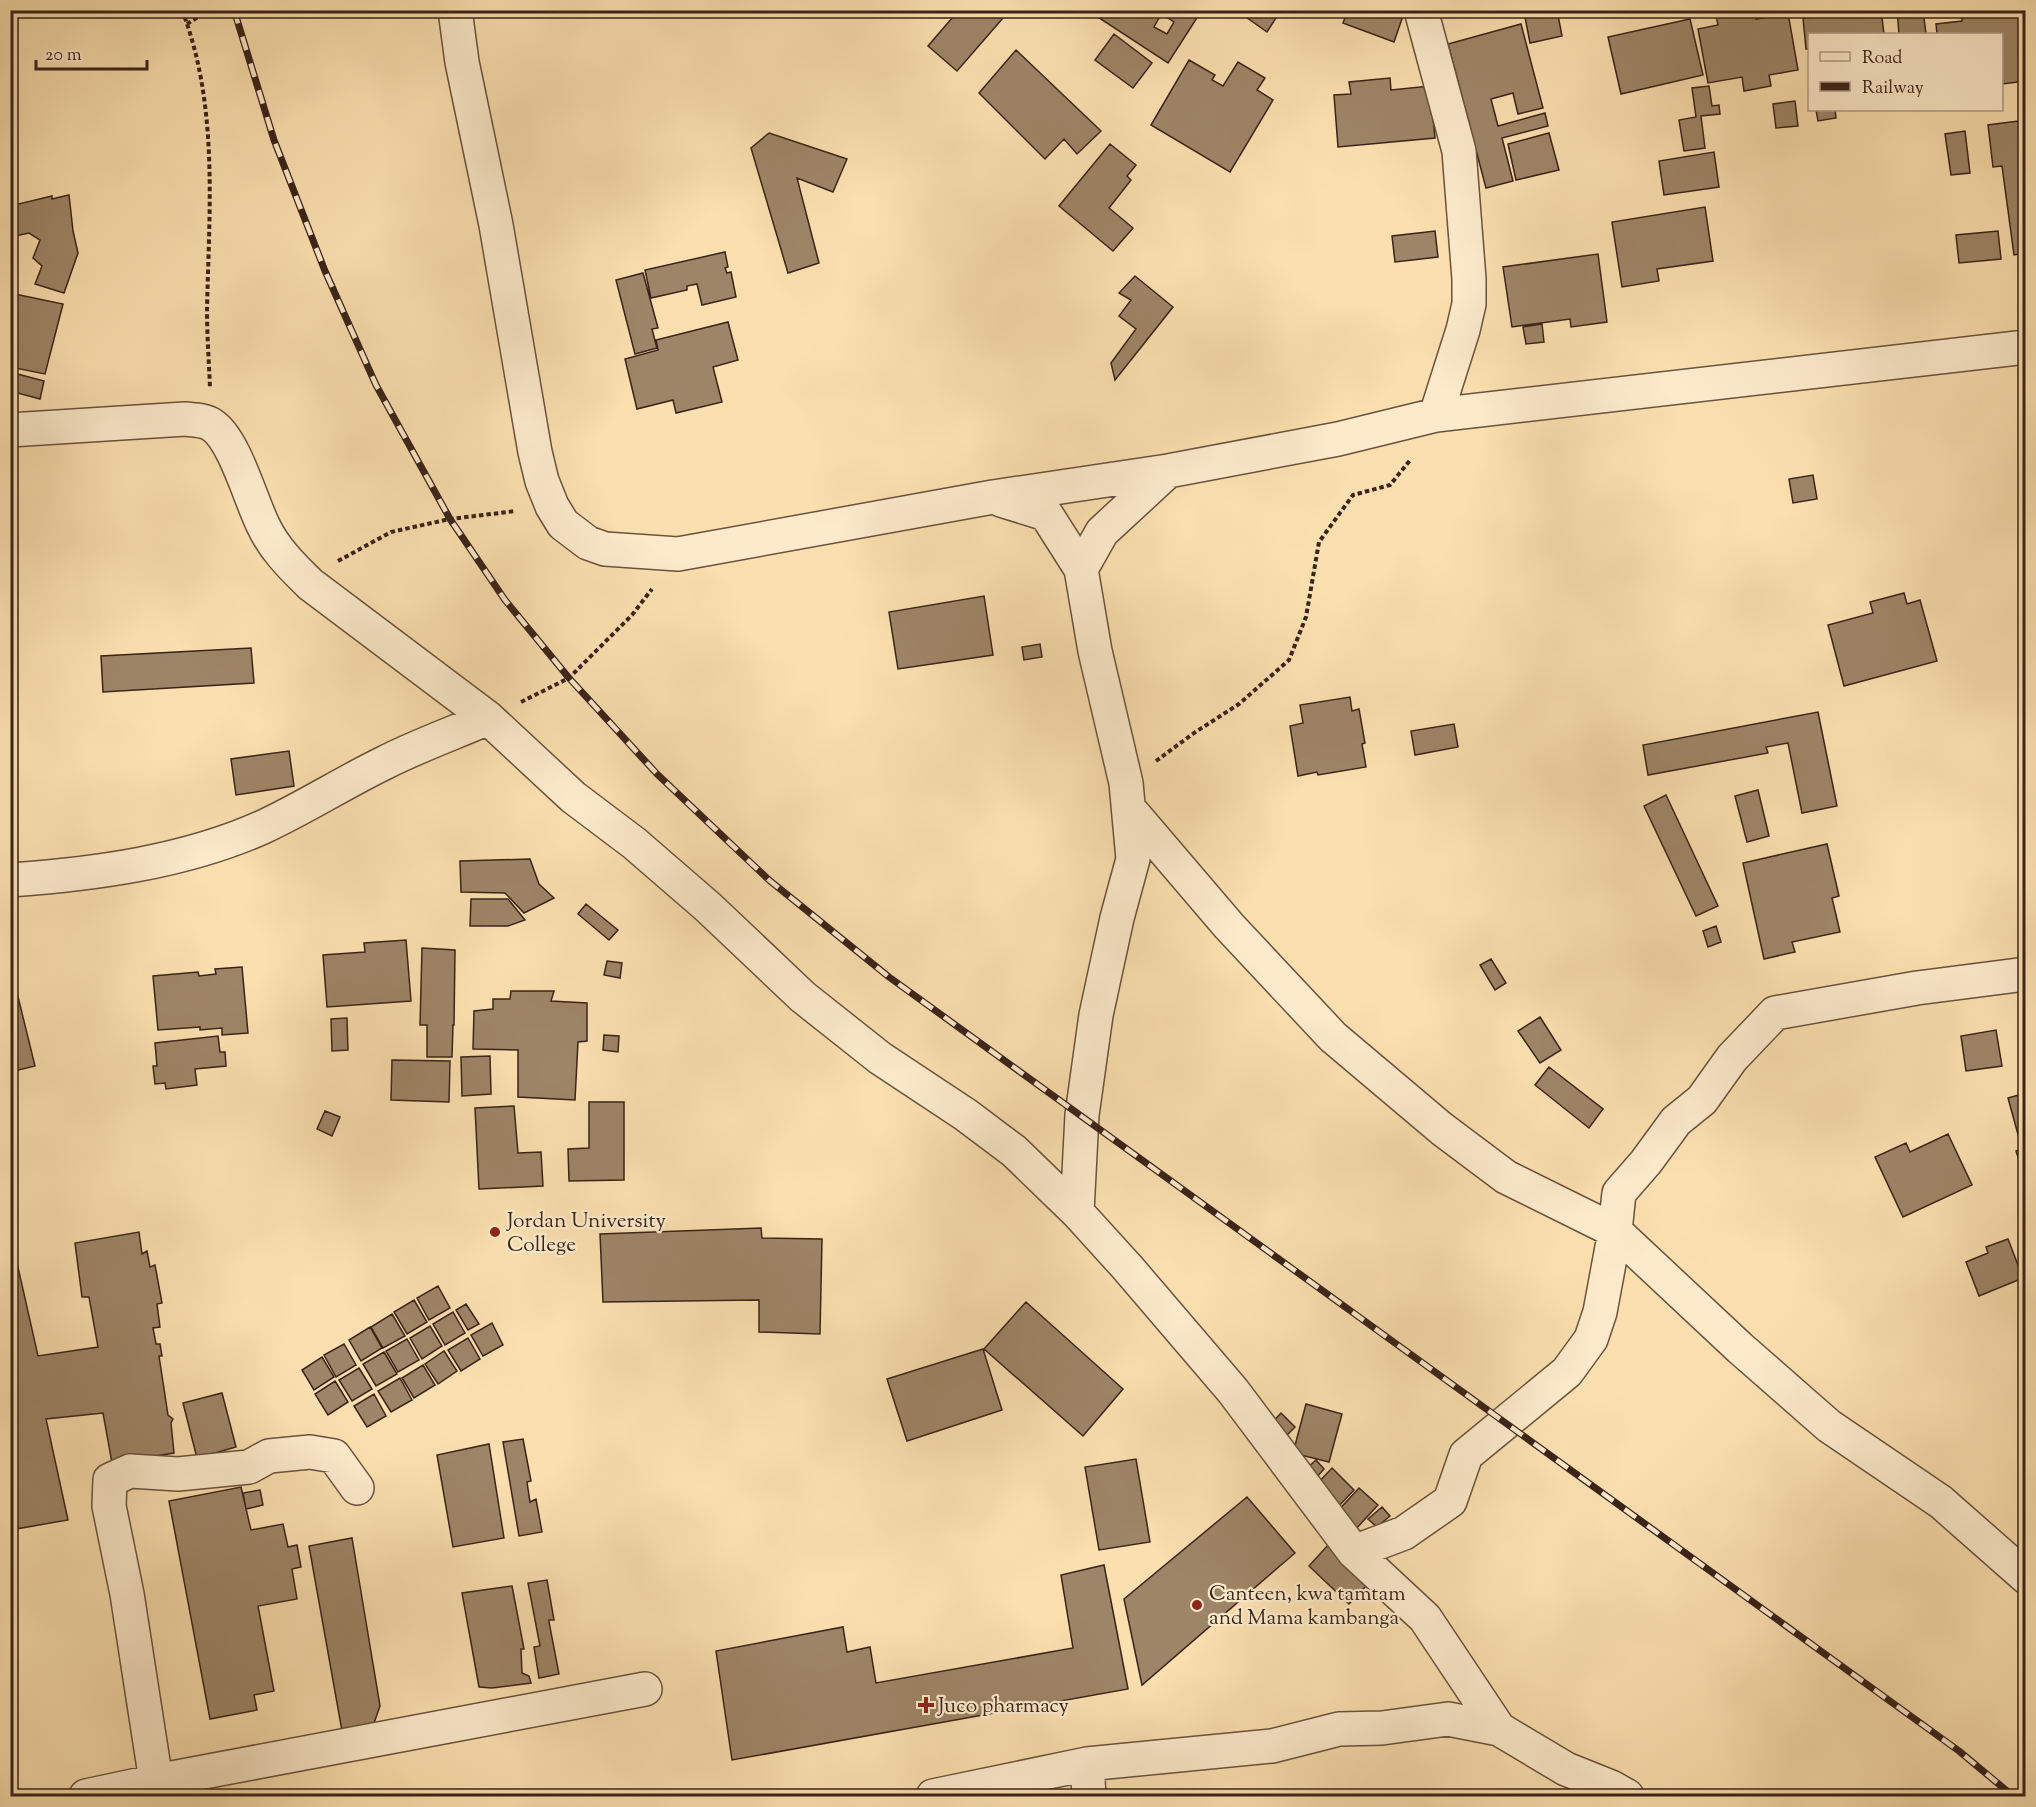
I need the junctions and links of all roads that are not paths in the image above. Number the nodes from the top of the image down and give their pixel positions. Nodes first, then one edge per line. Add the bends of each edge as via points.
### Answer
1 (455, 10) edge
2 (1422, 10) edge
3 (2025, 347) edge
4 (1436, 414) junction
5 (10, 430) edge
6 (1168, 471) junction
7 (993, 497) junction
8 (1082, 568) junction
9 (488, 718) junction
10 (1128, 797) junction
11 (10, 880) edge
12 (2025, 974) edge
13 (1077, 1212) junction
14 (1615, 1231) junction
15 (357, 1488) dead end
16 (1354, 1552) junction
17 (2025, 1577) edge
18 (645, 1689) dead end
19 (1499, 1729) junction
20 (1088, 1764) junction
21 (158, 1789) edge
22 (86, 1797) edge
23 (933, 1797) edge
24 (1089, 1797) edge
25 (1627, 1797) edge

1 - 7 street via 535,452 542,481 563,524 588,543 605,549 678,554
2 - 4 street via 1459,151 1469,279 1463,330
3 - 4 street
4 - 6 street via 1338,439
5 - 9 street via 185,419 211,424 234,456 264,529 287,562 310,584
6 - 7 street
6 - 8 street via 1102,532
7 - 8 street via 1046,514
8 - 10 street via 1095,651
9 - 11 street via 387,761 263,826 204,848 119,867
9 - 13 street via 573,797 708,907 803,997 880,1058 1014,1151
10 - 13 street via 1133,859 1096,1015 1082,1115
10 - 14 street via 1229,926 1334,1037 1442,1129 1506,1177
12 - 14 street via 1775,1012 1732,1058 1702,1100 1676,1121 1619,1193
13 - 16 street via 1233,1392
14 - 16 street via 1591,1339 1567,1372 1466,1455 1450,1501 1404,1533
14 - 17 street via 1829,1426 1941,1502
15 - 21 street via 334,1456 310,1452 269,1456 249,1467 178,1474 130,1471 111,1480 109,1506
16 - 19 street via 1425,1618
18 - 21 street
19 - 20 street via 1448,1719 1339,1730 1272,1746
19 - 25 street via 1566,1769
20 - 23 street
20 - 24 street
21 - 22 street

